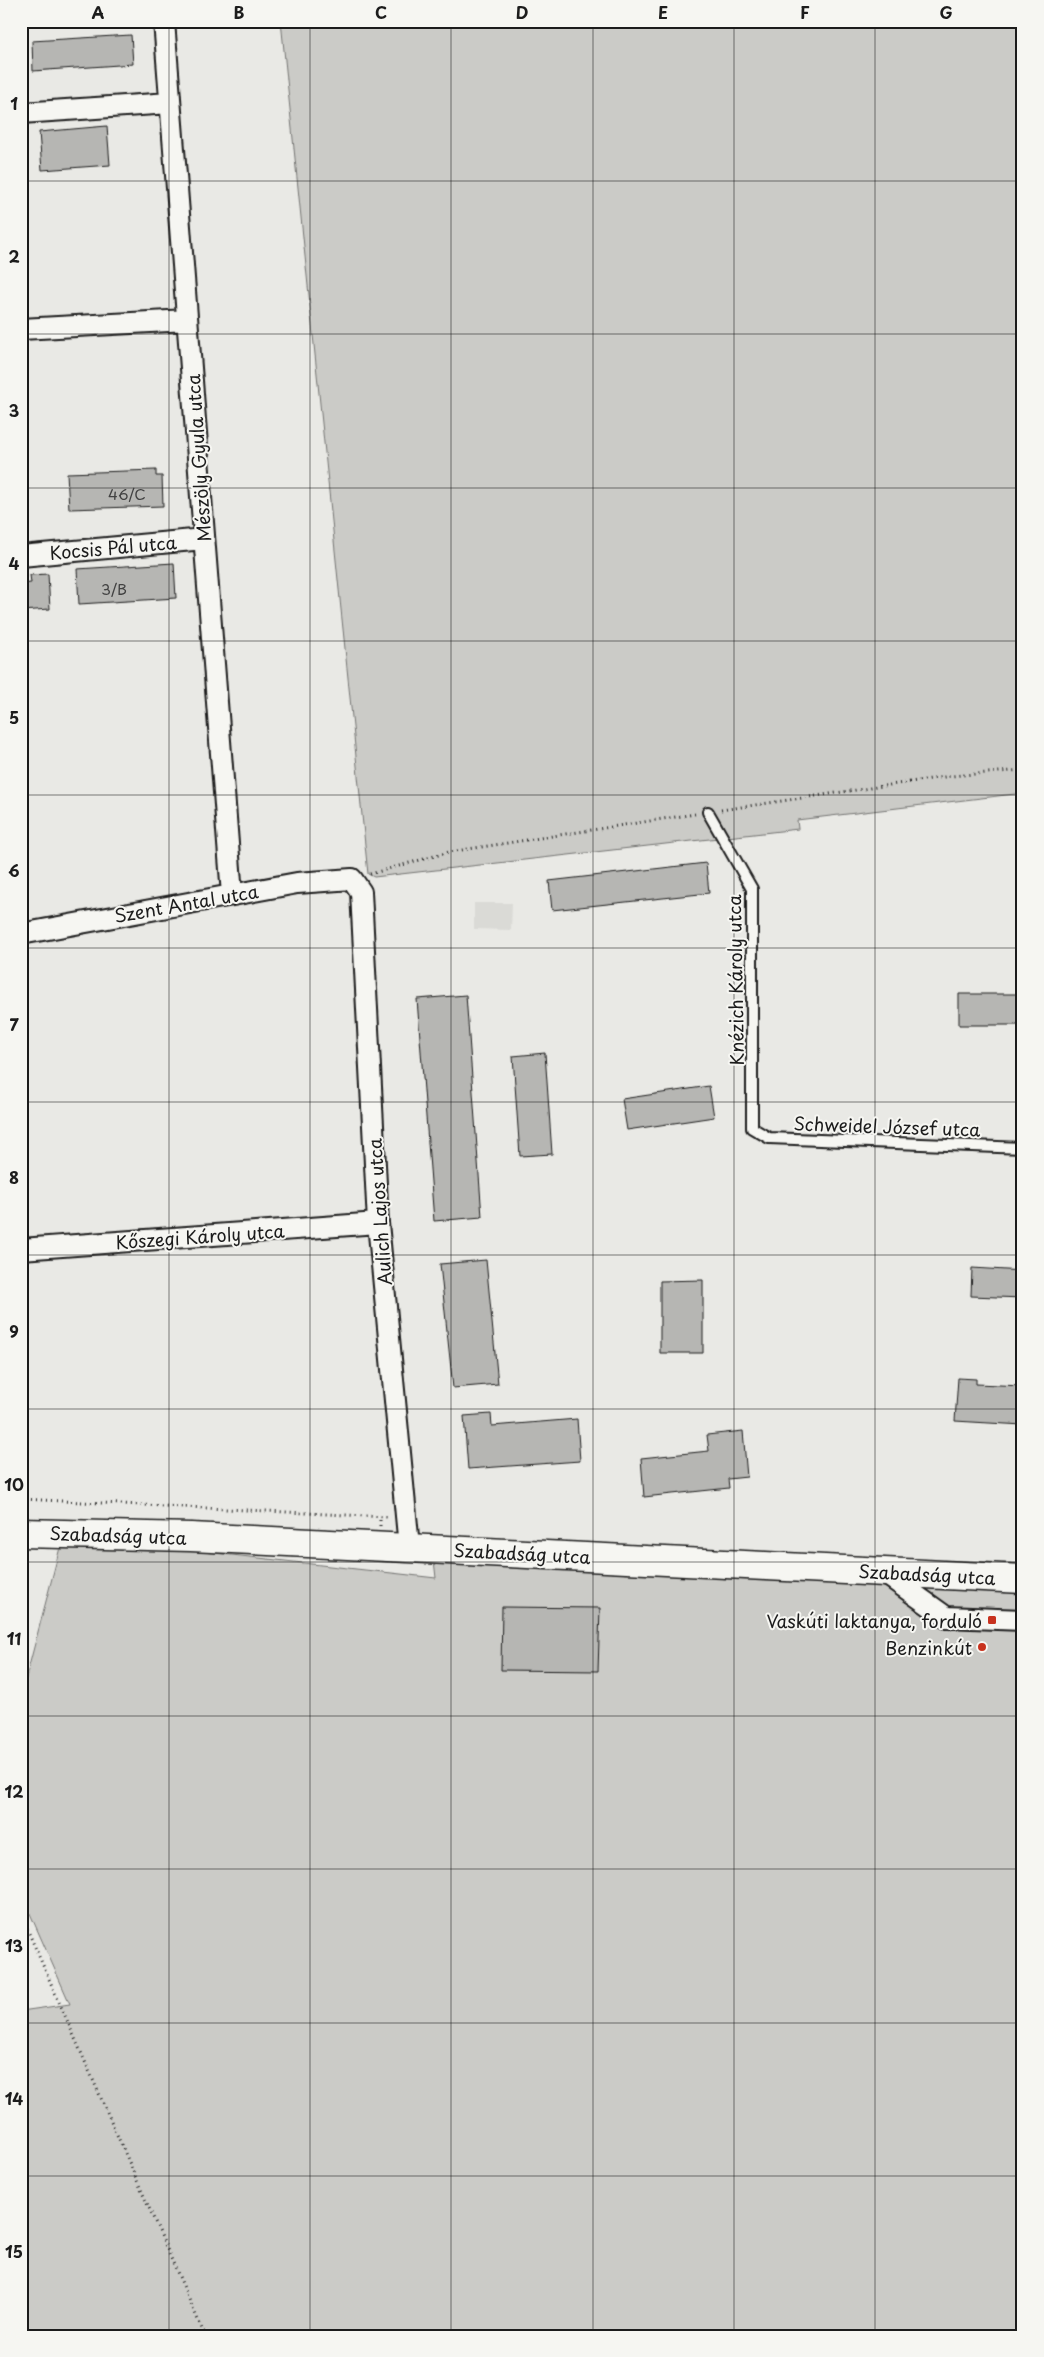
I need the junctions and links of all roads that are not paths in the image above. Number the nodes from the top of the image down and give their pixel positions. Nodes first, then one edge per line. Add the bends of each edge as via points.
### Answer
1 (164, 21) edge
2 (170, 103) junction
3 (21, 113) edge
4 (187, 320) junction
5 (21, 329) edge
6 (204, 539) junction
7 (21, 556) edge
8 (708, 812) road end
9 (352, 878) joint
10 (232, 895) junction
11 (21, 934) edge
12 (752, 1128) joint
13 (1023, 1148) edge
14 (378, 1223) junction
15 (21, 1249) edge
16 (21, 1533) edge
17 (409, 1547) junction
18 (883, 1572) junction
19 (1023, 1579) edge
20 (1023, 1620) edge

1 - 2 street, Mészöly Gyula utca
2 - 3 street
2 - 4 street, Mészöly Gyula utca
4 - 5 street
4 - 6 street, Mészöly Gyula utca
6 - 7 street, Kocsis Pál utca
6 - 10 street, Mészöly Gyula utca
8 - 12 lane, Knézich Károly utca via 752,889
9 - 10 street, Szent Antal utca via 297,883
9 - 14 street, Aulich Lajos utca via 361,892
10 - 11 street, Szent Antal utca
12 - 13 lane, Schweidel József utca via 769,1138
14 - 15 street, Kőszegi Károly utca
14 - 17 street, Aulich Lajos utca
16 - 17 main road, Szabadság utca
17 - 18 main road, Szabadság utca
18 - 19 main road, Szabadság utca
18 - 20 street via 946,1617

